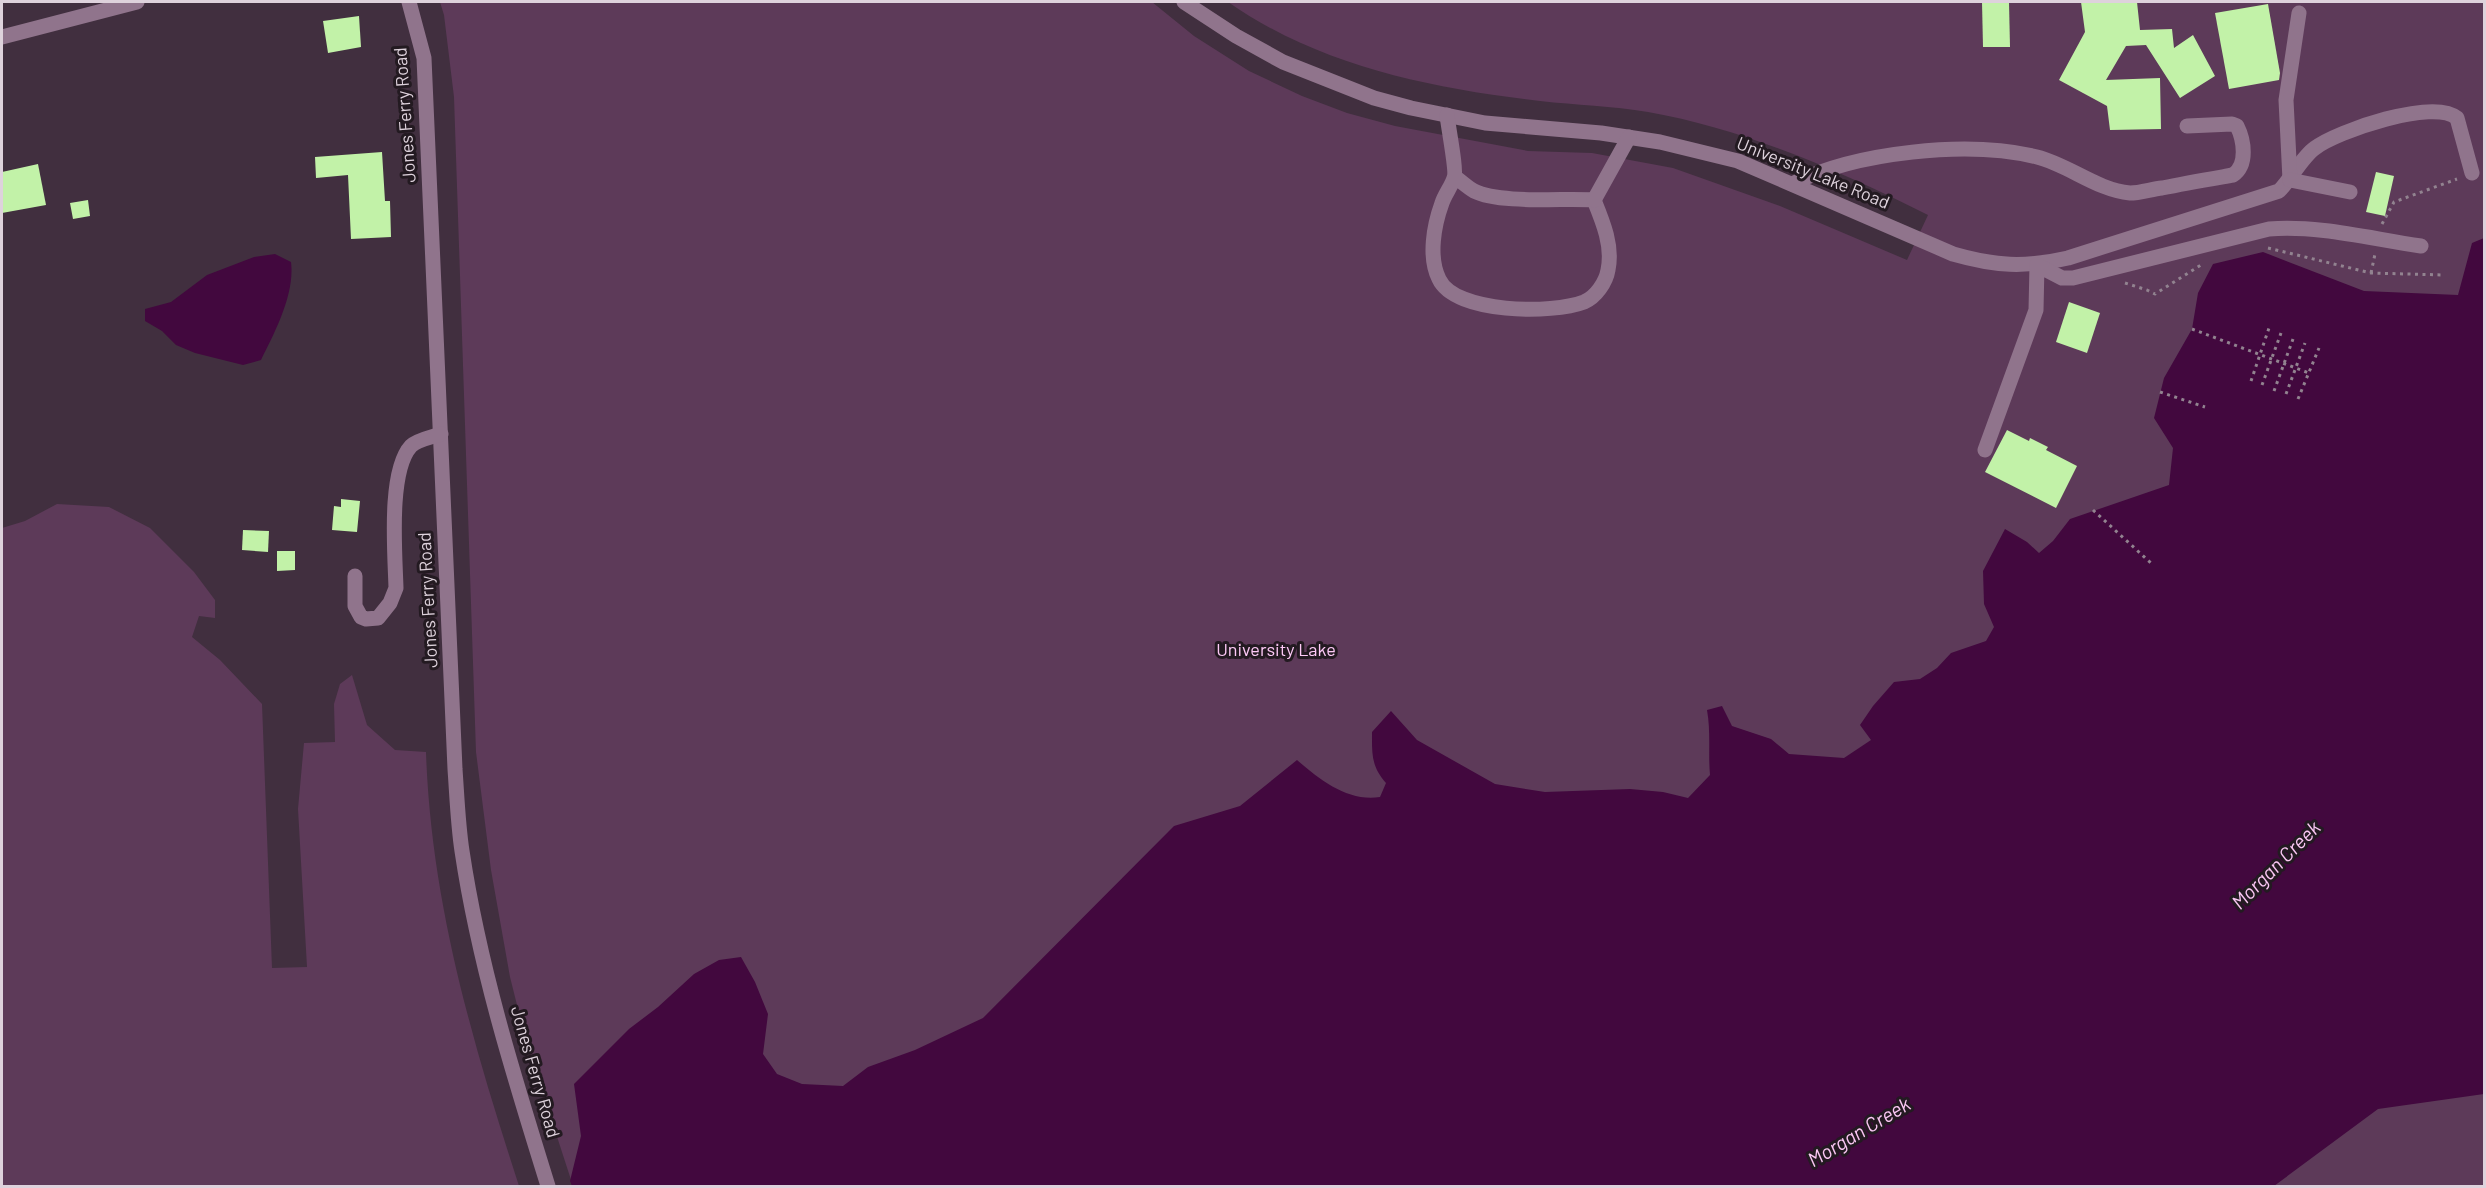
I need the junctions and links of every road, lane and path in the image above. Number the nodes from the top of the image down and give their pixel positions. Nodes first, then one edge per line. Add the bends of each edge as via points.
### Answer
1 (137, 2) edge
2 (409, 2) edge
3 (1184, 2) edge
4 (2299, 13) dead end
5 (2, 37) edge
6 (1447, 115) junction
7 (2187, 126) dead end
8 (1629, 137) junction
9 (2472, 173) joint
10 (1455, 177) junction
11 (2290, 180) junction
12 (1792, 184) junction
13 (2350, 192) dead end
14 (1594, 200) junction
15 (2382, 224) dead end
16 (2421, 246) dead end
17 (2258, 251) dead end
18 (2211, 262) dead end
19 (2037, 265) junction
20 (2444, 275) dead end
21 (2122, 283) dead end
22 (2269, 328) dead end
23 (2192, 329) dead end
24 (2281, 333) dead end
25 (2293, 339) dead end
26 (2305, 343) dead end
27 (2319, 348) dead end
28 (2260, 355) junction
29 (2272, 359) junction
30 (2284, 364) junction
31 (2296, 368) junction
32 (2309, 373) junction
33 (2251, 381) dead end
34 (2262, 386) dead end
35 (2274, 391) dead end
36 (2160, 392) dead end
37 (2286, 394) dead end
38 (2298, 399) dead end
39 (2205, 407) dead end
40 (441, 434) junction
41 (1984, 450) dead end
42 (2093, 510) dead end
43 (2152, 564) dead end
44 (355, 576) dead end
45 (548, 1186) edge

1 - 5 street
2 - 40 street, Jones Ferry Road via 424,58
3 - 6 street, University Lake Road via 1293,66 1374,98
4 - 11 street via 2286,100
6 - 8 street, University Lake Road via 1485,123
6 - 10 street
7 - 12 street via 2237,126 2243,157 2238,171 2234,175 2133,193 2112,189 2038,157 1999,151 1942,151 1870,158
8 - 12 street, University Lake Road via 1738,161
8 - 14 street
9 - 11 street via 2457,118 2447,113 2427,113 2385,118 2344,131 2313,149
9 - 15 path via 2394,202
10 - 14 street via 1475,191 1502,196
10 - 14 street via 1442,204 1433,259 1439,280 1451,293 1478,304 1560,308 1587,301 1601,288 1608,271 1609,245
11 - 13 street
11 - 19 street, University Lake Road via 2279,191
12 - 19 street, University Lake Road via 1953,254 2011,266
16 - 19 street via 2286,228 2073,278 2062,278
17 - 20 path via 2269,248 2371,273
18 - 21 path via 2199,265 2155,294
19 - 41 street via 2036,310
22 - 28 path
23 - 28 path
24 - 29 path
25 - 30 path
26 - 31 path
27 - 32 path
28 - 29 path
28 - 33 path
29 - 30 path
29 - 34 path
30 - 31 path
30 - 35 path
31 - 32 path
31 - 37 path
32 - 38 path
36 - 39 path
40 - 44 street via 413,444 403,458 396,489 396,588 378,618 361,617 355,606
40 - 45 street, Jones Ferry Road via 461,849 492,993
42 - 43 path

